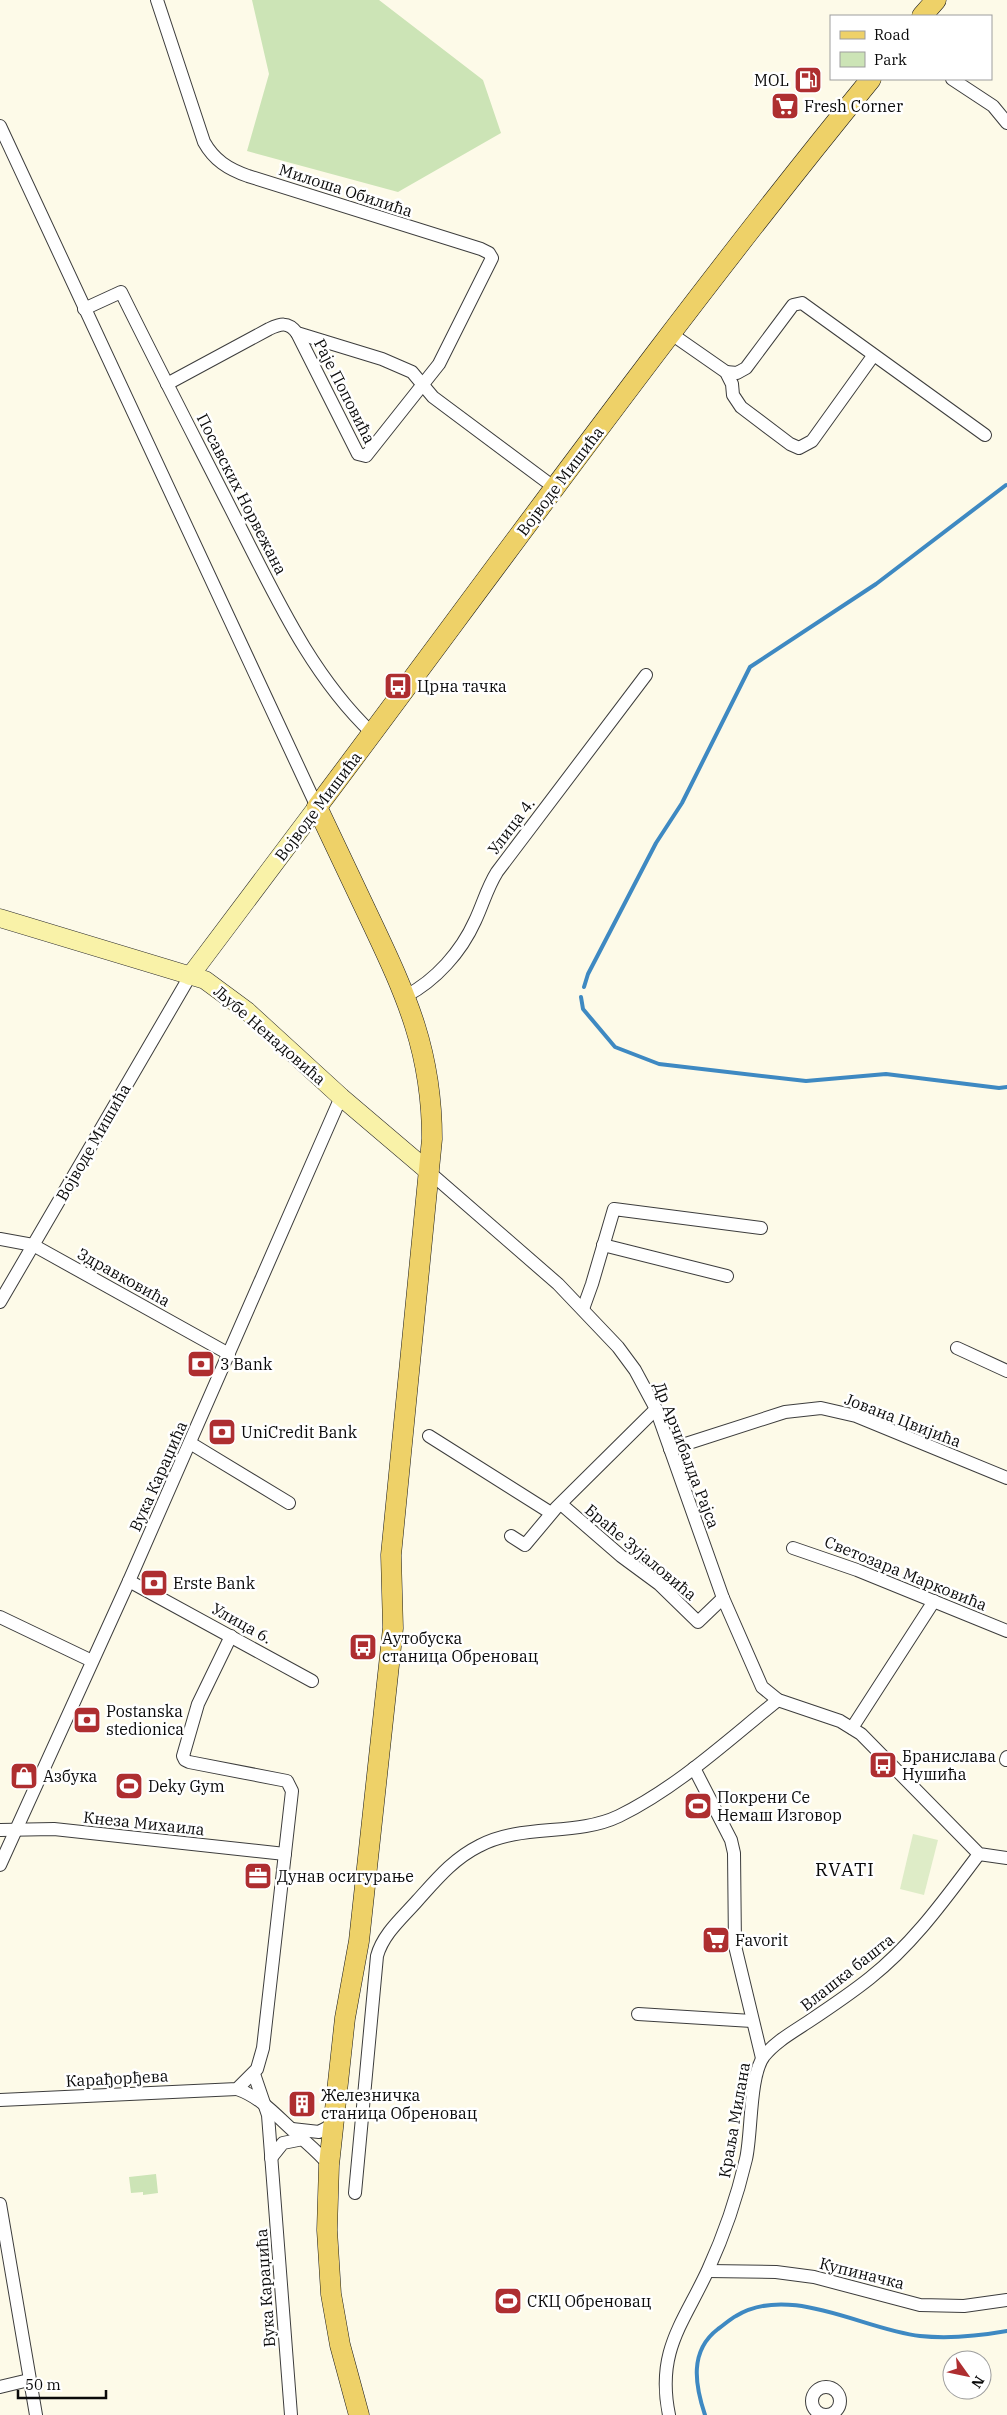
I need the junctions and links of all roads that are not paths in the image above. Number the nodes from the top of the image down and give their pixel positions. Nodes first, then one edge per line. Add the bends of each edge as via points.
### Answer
1 (157, 0) edge
2 (936, 0) edge
3 (923, 15) edge
4 (870, 80) edge
5 (954, 80) edge
6 (1007, 123) edge
7 (0, 126) edge
8 (84, 309) junction
9 (296, 332) junction
10 (670, 333) junction
11 (873, 356) junction
12 (726, 372) junction
13 (167, 384) junction
14 (423, 384) junction
15 (985, 435) dead end
16 (555, 488) junction
17 (646, 674) dead end
18 (372, 733) junction
19 (317, 807) junction
20 (0, 918) edge
21 (190, 976) junction
22 (406, 996) junction
23 (341, 1097) junction
24 (428, 1171) junction
25 (761, 1228) dead end
26 (0, 1240) edge
27 (603, 1245) junction
28 (33, 1246) junction
29 (727, 1276) dead end
30 (0, 1302) edge
31 (582, 1309) junction
32 (957, 1348) dead end
33 (229, 1354) junction
34 (1007, 1371) edge
35 (656, 1409) junction
36 (429, 1436) dead end
37 (190, 1443) junction
38 (670, 1449) junction
39 (1005, 1474) edge
40 (289, 1503) dead end
41 (556, 1509) junction
42 (511, 1536) dead end
43 (793, 1548) dead end
44 (130, 1580) junction
45 (723, 1598) junction
46 (934, 1601) junction
47 (0, 1617) edge
48 (1007, 1631) edge
49 (231, 1636) junction
50 (92, 1661) junction
51 (312, 1680) dead end
52 (778, 1700) junction
53 (852, 1728) junction
54 (694, 1768) junction
55 (16, 1829) junction
56 (0, 1830) edge
57 (285, 1854) junction
58 (979, 1854) junction
59 (1007, 1858) edge
60 (0, 1865) edge
61 (638, 2014) dead end
62 (752, 2021) junction
63 (762, 2058) junction
64 (254, 2074) junction
65 (237, 2089) junction
66 (0, 2100) edge
67 (266, 2104) junction
68 (332, 2125) junction
69 (292, 2129) junction
70 (303, 2139) junction
71 (271, 2158) junction
72 (329, 2164) junction
73 (355, 2194) dead end
74 (0, 2204) edge
75 (708, 2271) junction
76 (1007, 2300) edge
77 (29, 2380) junction
78 (0, 2387) edge
79 (36, 2415) edge
80 (291, 2415) edge
81 (359, 2415) edge
82 (669, 2415) edge

1 - 14 street, Милоша Обилића via 204,142 224,166 488,253 492,258 439,364
2 - 3 main road
4 - 10 main road, Војводе Мишића
5 - 6 street via 993,106
7 - 8 street
8 - 13 street, Посавских Норвежана via 121,292
8 - 19 street
9 - 13 street, Раје Поповића via 289,325 280,324
9 - 14 street, Раје Поповића via 402,367
9 - 14 street, Раје Поповића via 360,456 368,454
10 - 12 street
10 - 16 main road, Војводе Мишића
11 - 12 street via 802,303 793,305 746,368 737,373
11 - 12 street via 812,441 799,448 741,407 733,395
11 - 15 street
13 - 18 street, Посавских Норвежана via 306,650 337,696
14 - 16 street, Раје Поповића via 433,396
16 - 18 main road, Војводе Мишића
17 - 22 street, Улица 4. via 497,872 459,949 432,979
18 - 19 main road, Војводе Мишића
19 - 21 street, Војводе Мишића
19 - 22 main road
20 - 21 street, Љубе Ненадовића
21 - 23 street, Љубе Ненадовића via 212,985 247,1011
21 - 28 street, Војводе Мишића
22 - 24 main road via 418,1030 430,1088 432,1122
23 - 24 street, Љубе Ненадовића
23 - 33 street, Вука Караџића
24 - 31 street, Др Арчибалда Рајса via 558,1284
24 - 68 main road via 391,1555 393,1628 359,1941 345,2018
25 - 27 street via 618,1208 610,1216
26 - 28 street, Здравковића
27 - 29 street
27 - 31 street
28 - 30 street, Војводе Мишића
28 - 33 street, Здравковића
31 - 35 street, Др Арчибалда Рајса via 626,1357
32 - 34 street
33 - 37 street, Вука Караџића
35 - 38 street, Др Арчибалда Рајса
35 - 41 street, Браће Зујаловића
36 - 41 street, Браће Зујаловића
37 - 40 street
37 - 44 street, Вука Караџића
38 - 39 street, Јована Цвијића via 785,1412 821,1408 856,1416
38 - 45 street, Др Арчибалда Рајса
41 - 42 street, Браће Зујаловића via 525,1544
41 - 45 street, Браће Зујаловића via 659,1584 698,1622
43 - 46 street, Светозара Марковића
44 - 49 street, Улица 6.
44 - 50 street, Вука Караџића
45 - 52 street, Др Арчибалда Рајса via 756,1677
46 - 48 street, Светозара Марковића
46 - 53 street
47 - 50 street
49 - 51 street, Улица 6.
49 - 57 street via 198,1704 183,1756 189,1762 288,1781 292,1790
50 - 55 street, Вука Караџића
52 - 53 street via 825,1715
52 - 54 street
53 - 58 street
54 - 62 street, Краља Милана via 731,1840 734,1853 735,1946
54 - 73 street via 632,1809 599,1824 517,1834 480,1845 446,1870 387,1935 377,1956
55 - 56 street, Кнеза Михаила
55 - 57 street, Кнеза Михаила via 54,1829
55 - 60 street, Вука Караџића
57 - 64 street via 264,2048
58 - 59 street
58 - 63 street, Влашка башта via 927,1924 900,1954 845,1998 774,2045
61 - 62 street
62 - 63 street, Краља Милана
63 - 75 street, Краља Милана via 756,2073 746,2159 730,2214
64 - 65 street
64 - 67 street, Карађорђева
65 - 66 street, Карађорђева
65 - 67 street, Карађорђева
67 - 69 street, Карађорђева
67 - 71 street, Вука Караџића
68 - 69 street via 320,2132
68 - 72 main road
69 - 70 street, Карађорђева
70 - 71 street via 284,2143
70 - 72 street, Карађорђева
71 - 80 street, Вука Караџића
72 - 81 main road via 327,2230 331,2294 340,2345
74 - 77 street
75 - 76 street, Купиначка via 776,2272 814,2277 920,2305 964,2306
75 - 82 street, Краља Милана via 684,2315 667,2360 665,2377
77 - 78 street
77 - 79 street

